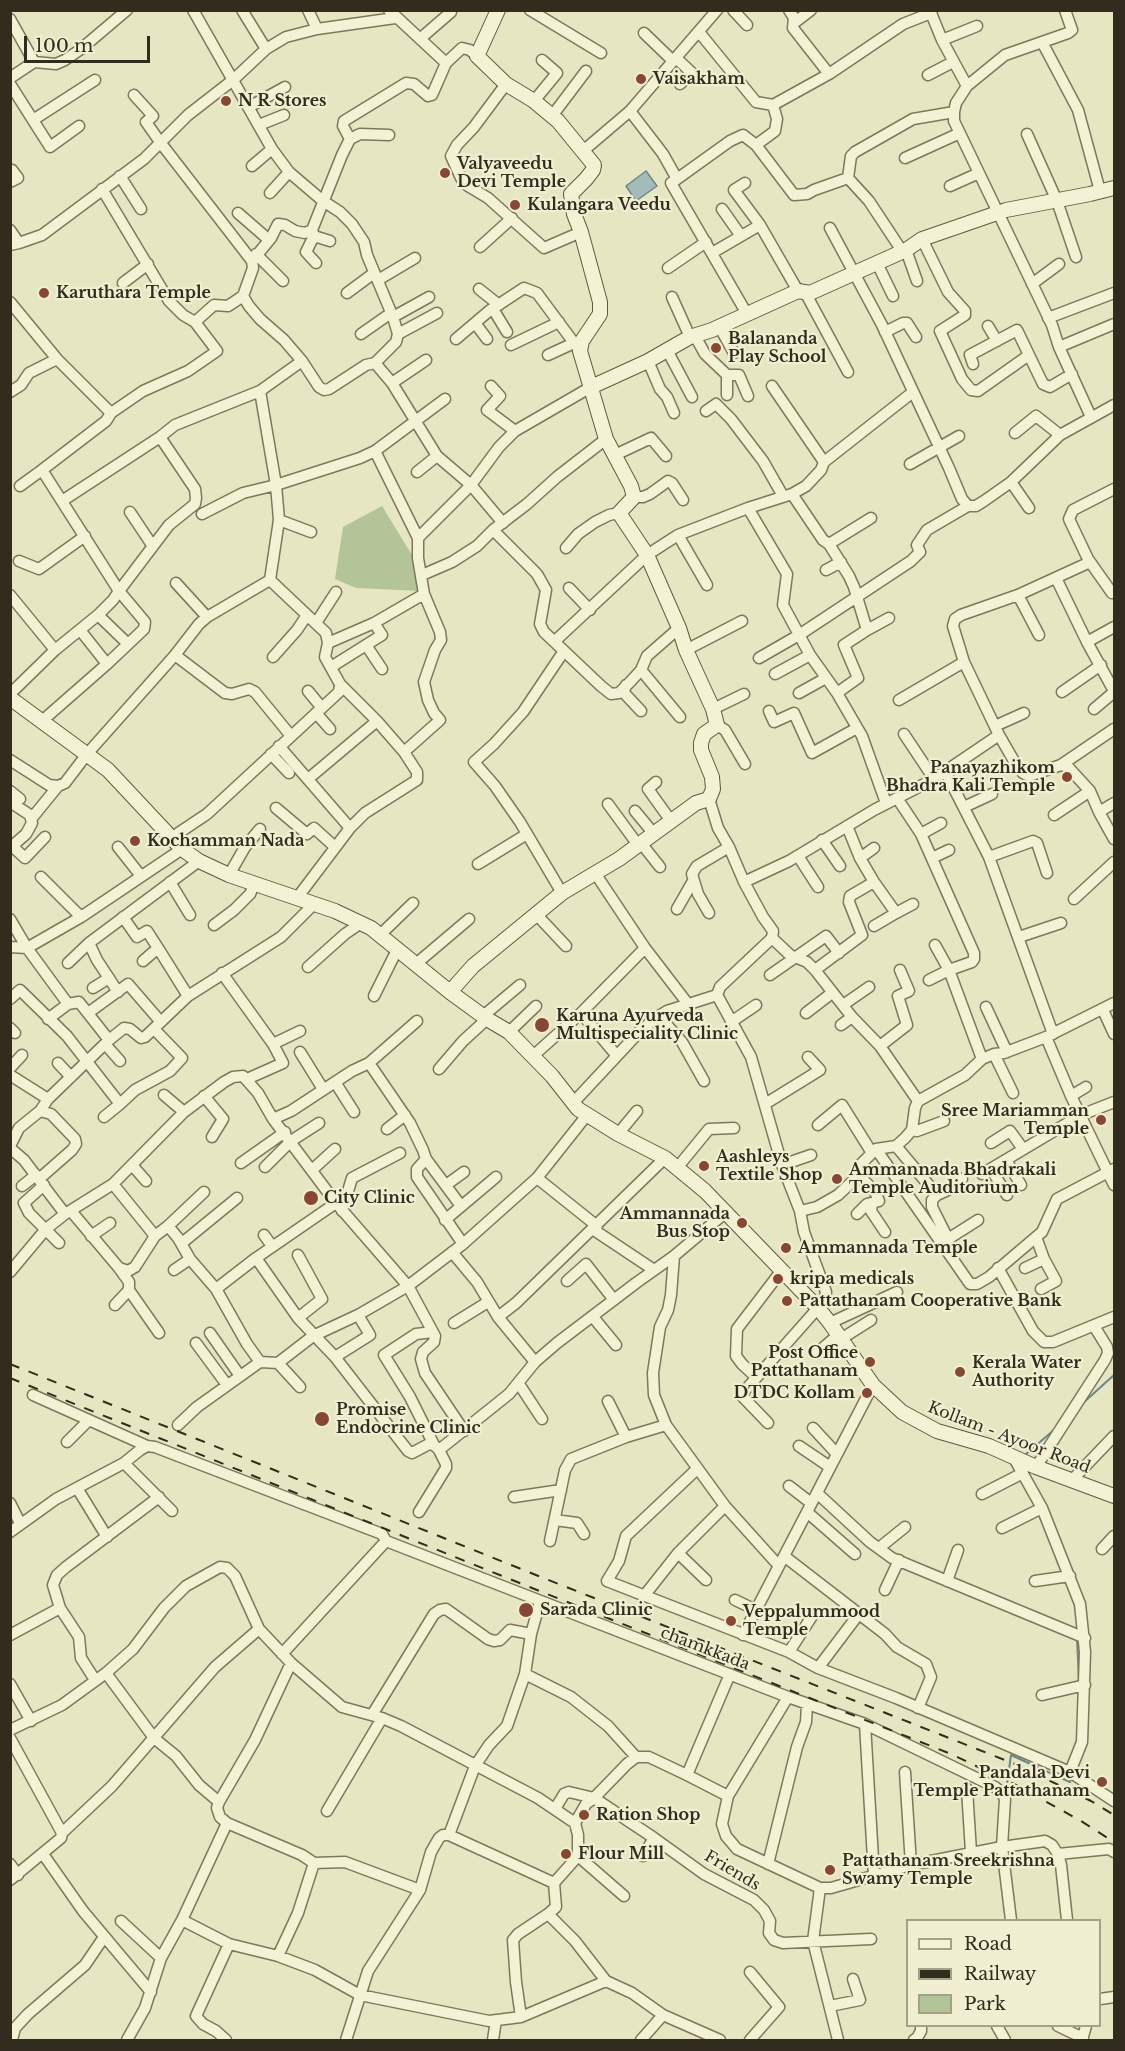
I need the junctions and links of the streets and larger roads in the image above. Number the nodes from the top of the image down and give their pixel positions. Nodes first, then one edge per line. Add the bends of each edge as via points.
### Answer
1 (127, 10) edge
2 (194, 10) edge
3 (242, 10) edge
4 (308, 10) edge
5 (498, 10) edge
6 (531, 10) edge
7 (717, 10) edge
8 (733, 10) edge
9 (789, 10) edge
10 (811, 10) edge
11 (1065, 10) edge
12 (451, 12) edge
13 (932, 12) edge
14 (392, 14) edge
15 (10, 19) edge
16 (794, 23) junction
17 (747, 25) dead end
18 (977, 26) dead end
19 (317, 29) junction
20 (699, 32) junction
21 (644, 33) dead end
22 (421, 38) junction
23 (942, 40) junction
24 (1042, 42) junction
25 (266, 49) junction
26 (601, 53) dead end
27 (477, 56) junction
28 (675, 59) junction
29 (542, 60) dead end
30 (34, 62) junction
31 (953, 62) junction
32 (446, 63) junction
33 (586, 71) dead end
34 (829, 74) junction
35 (928, 75) dead end
36 (10, 78) edge
37 (95, 80) dead end
38 (233, 80) junction
39 (10, 84) edge
40 (506, 84) junction
41 (680, 84) dead end
42 (967, 86) junction
43 (285, 87) dead end
44 (134, 95) dead end
45 (534, 101) junction
46 (773, 105) junction
47 (249, 106) junction
48 (630, 111) junction
49 (954, 112) junction
50 (284, 114) dead end
51 (552, 116) junction
52 (33, 120) junction
53 (259, 125) junction
54 (79, 126) dead end
55 (960, 133) junction
56 (1027, 134) dead end
57 (389, 135) dead end
58 (350, 139) junction
59 (160, 142) junction
60 (756, 145) junction
61 (272, 149) junction
62 (583, 151) junction
63 (904, 158) dead end
64 (252, 166) dead end
65 (12, 170) dead end
66 (289, 172) junction
67 (979, 173) junction
68 (120, 176) junction
69 (848, 178) junction
70 (676, 179) junction
71 (10, 182) edge
72 (745, 183) dead end
73 (950, 186) dead end
74 (1114, 188) edge
75 (102, 189) junction
76 (1100, 191) junction
77 (270, 193) dead end
78 (323, 201) junction
79 (1057, 201) junction
80 (141, 209) dead end
81 (722, 209) dead end
82 (238, 213) dead end
83 (998, 213) junction
84 (512, 218) junction
85 (760, 225) junction
86 (830, 228) dead end
87 (10, 230) edge
88 (581, 232) junction
89 (313, 233) junction
90 (741, 236) junction
91 (922, 239) junction
92 (269, 240) junction
93 (330, 241) dead end
94 (706, 242) junction
95 (15, 244) edge
96 (480, 247) dead end
97 (904, 250) junction
98 (712, 254) junction
99 (1076, 257) dead end
100 (254, 258) junction
101 (415, 258) dead end
102 (316, 263) dead end
103 (877, 263) junction
104 (148, 264) junction
105 (1059, 264) dead end
106 (668, 268) dead end
107 (853, 273) junction
108 (376, 276) junction
109 (283, 281) dead end
110 (917, 281) dead end
111 (123, 283) dead end
112 (1032, 284) junction
113 (479, 289) dead end
114 (347, 293) dead end
115 (802, 293) junction
116 (1114, 293) edge
117 (243, 296) junction
118 (893, 296) dead end
119 (429, 297) dead end
120 (672, 297) dead end
121 (10, 302) edge
122 (496, 307) junction
123 (437, 313) dead end
124 (747, 314) junction
125 (392, 315) junction
126 (1048, 318) junction
127 (195, 322) junction
128 (559, 322) junction
129 (475, 323) junction
130 (1114, 324) edge
131 (720, 326) junction
132 (988, 326) dead end
133 (507, 332) dead end
134 (885, 333) junction
135 (361, 334) dead end
136 (398, 334) junction
137 (692, 337) junction
138 (916, 337) dead end
139 (456, 339) dead end
140 (488, 339) dead end
141 (997, 340) junction
142 (511, 345) dead end
143 (577, 347) junction
144 (1059, 347) junction
145 (666, 350) junction
146 (734, 353) dead end
147 (548, 355) dead end
148 (1029, 356) junction
149 (57, 359) junction
150 (426, 360) dead end
151 (648, 361) junction
152 (302, 362) junction
153 (375, 363) junction
154 (973, 364) dead end
155 (848, 372) dead end
156 (1072, 374) junction
157 (727, 375) junction
158 (392, 383) junction
159 (772, 386) dead end
160 (491, 387) dead end
161 (591, 387) junction
162 (260, 391) junction
163 (10, 392) edge
164 (912, 392) junction
165 (727, 395) dead end
166 (748, 396) dead end
167 (692, 397) dead end
168 (445, 399) dead end
169 (1114, 405) edge
170 (706, 411) dead end
171 (111, 413) junction
172 (674, 413) dead end
173 (1091, 417) junction
174 (415, 423) junction
175 (515, 431) junction
176 (1015, 433) dead end
177 (1060, 435) junction
178 (959, 436) dead end
179 (160, 437) junction
180 (606, 439) junction
181 (940, 447) junction
182 (375, 451) junction
183 (615, 455) junction
184 (437, 456) junction
185 (666, 456) dead end
186 (824, 462) junction
187 (910, 464) dead end
188 (42, 470) junction
189 (417, 472) dead end
190 (1011, 483) junction
191 (276, 485) junction
192 (471, 485) junction
193 (20, 486) dead end
194 (1114, 489) edge
195 (787, 495) junction
196 (634, 497) junction
197 (683, 500) dead end
198 (62, 501) junction
199 (968, 506) junction
200 (748, 508) junction
201 (1029, 508) dead end
202 (130, 512) dead end
203 (619, 513) junction
204 (202, 514) dead end
205 (871, 518) dead end
206 (279, 520) junction
207 (503, 523) junction
208 (493, 530) junction
209 (311, 532) dead end
210 (678, 535) junction
211 (85, 536) junction
212 (418, 538) junction
213 (829, 544) junction
214 (152, 545) junction
215 (566, 548) dead end
216 (647, 555) junction
217 (1088, 558) junction
218 (19, 561) dead end
219 (841, 562) junction
220 (826, 570) dead end
221 (422, 575) junction
222 (1056, 578) junction
223 (270, 580) junction
224 (176, 583) dead end
225 (707, 585) dead end
226 (568, 588) dead end
227 (119, 591) junction
228 (336, 592) dead end
229 (424, 594) junction
230 (1114, 594) edge
231 (10, 595) edge
232 (1018, 595) junction
233 (857, 597) junction
234 (590, 610) junction
235 (98, 615) junction
236 (207, 617) junction
237 (889, 618) dead end
238 (311, 619) junction
239 (742, 621) dead end
240 (374, 623) junction
241 (1114, 627) edge
242 (679, 628) junction
243 (80, 630) junction
244 (867, 630) junction
245 (799, 635) junction
246 (1039, 635) dead end
247 (555, 641) junction
248 (1087, 642) junction
249 (328, 643) junction
250 (128, 644) junction
251 (366, 645) junction
252 (55, 650) junction
253 (686, 650) junction
254 (564, 651) junction
255 (175, 655) junction
256 (810, 655) junction
257 (273, 657) dead end
258 (759, 658) dead end
259 (964, 662) junction
260 (107, 664) junction
261 (1101, 665) junction
262 (331, 667) junction
263 (382, 669) dead end
264 (641, 670) junction
265 (775, 674) dead end
266 (826, 678) junction
267 (340, 684) junction
268 (626, 685) junction
269 (308, 691) dead end
270 (1114, 691) edge
271 (1062, 692) dead end
272 (799, 693) dead end
273 (837, 693) junction
274 (744, 694) dead end
275 (10, 696) edge
276 (899, 700) dead end
277 (713, 709) junction
278 (1094, 709) dead end
279 (319, 710) junction
280 (641, 711) dead end
281 (769, 711) dead end
282 (1024, 713) dead end
283 (680, 717) dead end
284 (42, 721) junction
285 (377, 721) junction
286 (717, 725) junction
287 (330, 729) dead end
288 (858, 729) junction
289 (1114, 729) edge
290 (997, 731) junction
291 (904, 734) dead end
292 (291, 736) junction
293 (275, 750) junction
294 (404, 752) junction
295 (87, 754) junction
296 (10, 760) edge
297 (745, 764) dead end
298 (1061, 765) junction
299 (945, 771) junction
300 (289, 773) dead end
301 (308, 779) junction
302 (934, 779) junction
303 (657, 782) dead end
304 (58, 786) junction
305 (10, 790) edge
306 (1090, 791) junction
307 (992, 794) dead end
308 (897, 798) junction
309 (709, 799) junction
310 (886, 803) junction
311 (1114, 803) edge
312 (14, 804) edge
313 (608, 804) dead end
314 (964, 807) junction
315 (276, 808) dead end
316 (635, 811) dead end
317 (1099, 813) junction
318 (1054, 815) dead end
319 (34, 816) junction
320 (670, 821) junction
321 (941, 823) dead end
322 (847, 826) junction
323 (350, 828) junction
324 (260, 829) dead end
325 (527, 834) junction
326 (654, 834) junction
327 (921, 834) junction
328 (45, 837) dead end
329 (171, 838) junction
330 (822, 840) junction
331 (1114, 840) edge
332 (640, 844) junction
333 (11, 846) edge
334 (118, 847) dead end
335 (729, 847) junction
336 (335, 848) junction
337 (874, 848) dead end
338 (182, 849) junction
339 (949, 850) dead end
340 (798, 856) junction
341 (989, 857) junction
342 (860, 858) junction
343 (932, 858) junction
344 (199, 861) junction
345 (1114, 862) edge
346 (478, 864) dead end
347 (840, 866) dead end
348 (660, 867) dead end
349 (596, 873) junction
350 (1047, 873) dead end
351 (228, 875) junction
352 (41, 876) dead end
353 (141, 876) junction
354 (170, 882) junction
355 (693, 882) junction
356 (744, 882) junction
357 (874, 882) junction
358 (255, 884) junction
359 (818, 887) dead end
360 (562, 893) junction
361 (297, 898) junction
362 (1074, 899) dead end
363 (414, 903) dead end
364 (314, 904) junction
365 (913, 904) dead end
366 (677, 909) dead end
367 (709, 913) dead end
368 (896, 913) junction
369 (536, 914) junction
370 (190, 915) dead end
371 (81, 917) junction
372 (123, 917) junction
373 (10, 919) edge
374 (469, 919) dead end
375 (1061, 922) dead end
376 (361, 923) junction
377 (214, 925) dead end
378 (874, 926) dead end
379 (381, 934) junction
380 (1019, 937) junction
381 (772, 938) junction
382 (89, 943) junction
383 (935, 945) dead end
384 (566, 946) dead end
385 (10, 947) edge
386 (27, 948) junction
387 (158, 948) junction
388 (398, 948) junction
389 (645, 948) junction
390 (839, 953) junction
391 (794, 958) junction
392 (143, 961) dead end
393 (68, 963) dead end
394 (417, 963) junction
395 (308, 967) dead end
396 (815, 970) junction
397 (900, 970) dead end
398 (949, 970) junction
399 (222, 973) junction
400 (770, 975) dead end
401 (109, 978) junction
402 (929, 980) dead end
403 (520, 985) dead end
404 (869, 987) dead end
405 (93, 988) dead end
406 (118, 992) junction
407 (450, 992) junction
408 (832, 993) junction
409 (717, 995) junction
410 (188, 996) junction
411 (374, 996) dead end
412 (10, 999) edge
413 (1114, 1003) edge
414 (68, 1004) junction
415 (688, 1004) junction
416 (756, 1005) dead end
417 (843, 1005) junction
418 (536, 1006) dead end
419 (986, 1007) dead end
420 (1103, 1010) junction
421 (88, 1013) junction
422 (581, 1013) junction
423 (806, 1013) dead end
424 (659, 1016) junction
425 (485, 1017) junction
426 (852, 1017) junction
427 (48, 1018) junction
428 (417, 1021) dead end
429 (731, 1022) junction
430 (841, 1024) dead end
431 (157, 1025) junction
432 (300, 1031) dead end
433 (509, 1032) junction
434 (1114, 1034) edge
435 (1049, 1036) junction
436 (107, 1042) junction
437 (273, 1044) junction
438 (880, 1046) junction
439 (300, 1052) dead end
440 (1007, 1052) junction
441 (994, 1054) junction
442 (22, 1055) dead end
443 (533, 1056) junction
444 (617, 1056) junction
445 (808, 1057) dead end
446 (982, 1059) junction
447 (120, 1061) dead end
448 (87, 1062) junction
449 (58, 1063) dead end
450 (369, 1064) junction
451 (10, 1068) edge
452 (439, 1069) dead end
453 (10, 1075) edge
454 (71, 1077) junction
455 (247, 1079) junction
456 (704, 1081) dead end
457 (335, 1082) junction
458 (1086, 1087) dead end
459 (323, 1089) junction
460 (1013, 1093) dead end
461 (164, 1095) dead end
462 (204, 1096) junction
463 (1071, 1096) junction
464 (48, 1099) junction
465 (918, 1101) junction
466 (1114, 1102) edge
467 (573, 1103) junction
468 (120, 1104) junction
469 (765, 1104) junction
470 (40, 1111) junction
471 (637, 1111) dead end
472 (184, 1112) junction
473 (354, 1112) dead end
474 (405, 1115) junction
475 (1081, 1115) junction
476 (587, 1116) junction
477 (104, 1117) dead end
478 (273, 1119) junction
479 (319, 1122) dead end
480 (944, 1122) dead end
481 (818, 1125) dead end
482 (734, 1128) dead end
483 (387, 1129) dead end
484 (912, 1130) junction
485 (618, 1134) junction
486 (212, 1137) dead end
487 (288, 1137) junction
488 (991, 1143) dead end
489 (896, 1146) junction
490 (10, 1147) edge
491 (335, 1149) dead end
492 (1023, 1149) junction
493 (874, 1151) junction
494 (400, 1153) dead end
495 (811, 1155) dead end
496 (665, 1158) junction
497 (426, 1159) junction
498 (1006, 1160) junction
499 (241, 1163) dead end
500 (132, 1165) junction
501 (782, 1165) junction
502 (265, 1167) dead end
503 (677, 1168) junction
504 (312, 1170) junction
505 (1111, 1171) edge
506 (464, 1172) dead end
507 (856, 1172) junction
508 (496, 1177) dead end
509 (537, 1178) junction
510 (962, 1179) dead end
511 (40, 1180) junction
512 (146, 1181) dead end
513 (112, 1184) junction
514 (446, 1185) junction
515 (1021, 1185) dead end
516 (1114, 1185) edge
517 (22, 1186) dead end
518 (204, 1191) dead end
519 (937, 1195) junction
520 (1007, 1195) dead end
521 (237, 1197) dead end
522 (872, 1203) junction
523 (461, 1206) junction
524 (339, 1207) junction
525 (800, 1211) junction
526 (68, 1212) junction
527 (725, 1213) junction
528 (857, 1214) dead end
529 (445, 1220) junction
530 (978, 1220) dead end
531 (110, 1223) dead end
532 (168, 1226) junction
533 (595, 1228) junction
534 (46, 1229) junction
535 (885, 1232) dead end
536 (264, 1235) dead end
537 (91, 1236) junction
538 (155, 1236) junction
539 (1036, 1237) junction
540 (944, 1241) junction
541 (59, 1243) dead end
542 (182, 1243) junction
543 (463, 1244) junction
544 (272, 1246) junction
545 (452, 1252) junction
546 (298, 1255) dead end
547 (674, 1256) junction
548 (256, 1258) junction
549 (190, 1259) junction
550 (1044, 1259) junction
551 (119, 1268) junction
552 (998, 1268) junction
553 (1025, 1268) dead end
554 (174, 1270) dead end
555 (654, 1270) junction
556 (782, 1270) junction
557 (10, 1272) edge
558 (567, 1281) dead end
559 (408, 1286) junction
560 (216, 1289) junction
561 (1041, 1289) dead end
562 (129, 1290) junction
563 (897, 1292) dead end
564 (614, 1300) junction
565 (488, 1302) junction
566 (116, 1305) dead end
567 (818, 1308) junction
568 (358, 1315) junction
569 (498, 1317) junction
570 (593, 1317) junction
571 (1114, 1317) edge
572 (297, 1318) junction
573 (871, 1320) dead end
574 (454, 1323) dead end
575 (1094, 1326) junction
576 (433, 1332) junction
577 (837, 1332) junction
578 (159, 1333) dead end
579 (210, 1333) dead end
580 (314, 1336) junction
581 (196, 1343) dead end
582 (616, 1345) dead end
583 (817, 1353) dead end
584 (335, 1357) junction
585 (260, 1362) junction
586 (535, 1362) junction
587 (278, 1363) junction
588 (240, 1376) junction
589 (756, 1377) junction
590 (519, 1384) junction
591 (227, 1385) junction
592 (873, 1385) junction
593 (300, 1387) dead end
594 (33, 1395) dead end
595 (608, 1401) dead end
596 (542, 1419) dead end
597 (89, 1420) junction
598 (768, 1423) dead end
599 (178, 1425) dead end
600 (666, 1425) junction
601 (813, 1428) dead end
602 (464, 1431) junction
603 (1114, 1436) edge
604 (626, 1437) junction
605 (67, 1442) dead end
606 (147, 1446) junction
607 (799, 1446) dead end
608 (436, 1448) junction
609 (837, 1454) junction
610 (124, 1463) junction
611 (1024, 1464) junction
612 (830, 1467) junction
613 (697, 1469) junction
614 (1073, 1479) junction
615 (789, 1486) dead end
616 (77, 1488) junction
617 (561, 1490) junction
618 (817, 1492) junction
619 (982, 1494) dead end
620 (1114, 1496) edge
621 (159, 1497) junction
622 (514, 1497) dead end
623 (10, 1503) edge
624 (725, 1506) junction
625 (809, 1508) junction
626 (1042, 1508) junction
627 (172, 1511) dead end
628 (419, 1512) dead end
629 (555, 1520) junction
630 (20, 1523) junction
631 (905, 1527) dead end
632 (1002, 1528) dead end
633 (10, 1532) edge
634 (584, 1534) dead end
635 (1114, 1536) edge
636 (107, 1537) junction
637 (386, 1541) junction
638 (550, 1541) dead end
639 (879, 1548) junction
640 (1102, 1549) dead end
641 (958, 1550) dead end
642 (678, 1553) junction
643 (855, 1554) dead end
644 (784, 1556) junction
645 (899, 1560) junction
646 (778, 1566) junction
647 (1070, 1576) junction
648 (706, 1580) dead end
649 (947, 1581) junction
650 (1035, 1581) dead end
651 (885, 1590) dead end
652 (644, 1596) junction
653 (735, 1600) dead end
654 (540, 1602) junction
655 (60, 1608) junction
656 (756, 1610) junction
657 (814, 1613) dead end
658 (858, 1615) junction
659 (259, 1629) junction
660 (10, 1635) edge
661 (531, 1635) junction
662 (743, 1635) junction
663 (1085, 1638) junction
664 (789, 1652) junction
665 (282, 1654) junction
666 (291, 1663) junction
667 (818, 1668) junction
668 (106, 1673) junction
669 (525, 1674) junction
670 (730, 1674) junction
671 (95, 1680) junction
672 (10, 1684) edge
673 (1085, 1685) junction
674 (1042, 1695) dead end
675 (788, 1697) junction
676 (807, 1704) junction
677 (918, 1708) junction
678 (377, 1717) junction
679 (32, 1720) junction
680 (865, 1724) junction
681 (10, 1730) edge
682 (10, 1738) edge
683 (154, 1738) junction
684 (636, 1757) junction
685 (475, 1766) junction
686 (905, 1772) dead end
687 (1070, 1772) junction
688 (687, 1775) junction
689 (966, 1789) dead end
690 (728, 1796) junction
691 (594, 1798) junction
692 (219, 1802) junction
693 (1114, 1802) edge
694 (555, 1809) junction
695 (327, 1811) dead end
696 (227, 1823) junction
697 (575, 1823) junction
698 (62, 1833) junction
699 (449, 1835) junction
700 (654, 1838) junction
701 (1002, 1847) junction
702 (971, 1852) junction
703 (1114, 1852) edge
704 (43, 1854) junction
705 (1058, 1854) junction
706 (578, 1856) junction
707 (643, 1856) dead end
708 (314, 1863) junction
709 (10, 1864) edge
710 (768, 1864) junction
711 (911, 1865) junction
712 (874, 1876) junction
713 (14, 1877) edge
714 (554, 1883) junction
715 (820, 1888) junction
716 (420, 1890) junction
717 (624, 1896) dead end
718 (548, 1914) junction
719 (1011, 1919) edge
720 (1067, 1919) edge
721 (182, 1920) junction
722 (121, 1921) dead end
723 (104, 1937) junction
724 (871, 1939) dead end
725 (813, 1941) junction
726 (229, 1944) junction
727 (278, 1956) junction
728 (161, 1958) junction
729 (750, 1972) dead end
730 (853, 1979) dead end
731 (606, 1981) junction
732 (151, 1992) junction
733 (360, 1995) junction
734 (830, 2006) junction
735 (663, 2015) junction
736 (521, 2017) junction
737 (496, 2020) junction
738 (920, 2027) edge
739 (1062, 2027) edge
740 (1083, 2039) edge
741 (12, 2040) edge
742 (127, 2040) edge
743 (226, 2040) edge
744 (347, 2040) edge
745 (493, 2040) edge
746 (641, 2040) edge
747 (720, 2040) edge
748 (750, 2040) edge
749 (838, 2040) edge
750 (914, 2040) edge

1 - 30 street via 65,60
2 - 38 street
3 - 25 street
4 - 19 street
5 - 27 street
6 - 26 street
7 - 20 street
8 - 17 street
9 - 16 street
10 - 16 street
11 - 24 street via 1072,30
12 - 22 street
13 - 23 street
13 - 34 street via 903,24
14 - 19 street
14 - 22 street
15 - 30 street
16 - 34 street via 793,28
18 - 23 street
19 - 25 street via 286,37
20 - 28 street
20 - 46 street via 756,102
21 - 28 street
22 - 32 street
23 - 31 street
24 - 42 street via 1005,55
24 - 76 street via 1078,110
25 - 38 street
27 - 32 street via 462,48
27 - 40 street
28 - 41 street via 692,73
28 - 48 street
29 - 45 street via 557,73
30 - 36 street
31 - 35 street
31 - 42 street
32 - 58 street via 432,95 406,83 344,121
33 - 51 street
34 - 46 street
37 - 52 street
38 - 47 street
38 - 59 street
39 - 52 street
40 - 45 street
40 - 84 street via 451,156 468,186
42 - 49 street
43 - 47 street
44 - 59 street via 153,116 146,122
45 - 51 street
46 - 60 street via 775,131
47 - 53 street
48 - 62 street
48 - 70 street via 663,154
49 - 55 street
49 - 69 street via 913,119 855,152
50 - 53 street
51 - 62 street
52 - 54 street via 50,147
53 - 61 street
55 - 63 street
55 - 67 street
56 - 79 street
57 - 58 street via 360,134
58 - 78 street
59 - 68 street
59 - 100 street
60 - 69 street via 794,195
60 - 70 street via 743,135 738,136
61 - 64 street
61 - 66 street
62 - 88 street via 594,165 571,194
65 - 71 street via 18,178
66 - 77 street
66 - 78 street
67 - 73 street
67 - 83 street
68 - 75 street
68 - 80 street
69 - 97 street
70 - 94 street via 671,183
72 - 85 street via 734,190
74 - 76 street
75 - 95 street via 42,235
75 - 104 street
76 - 79 street
78 - 89 street
78 - 108 street via 352,225 364,242
79 - 83 street
79 - 99 street
81 - 90 street
82 - 92 street
83 - 91 street
83 - 112 street
84 - 88 street via 544,248
84 - 96 street
85 - 90 street
85 - 115 street
86 - 107 street
87 - 95 street
88 - 143 street via 600,314
89 - 92 street via 278,224
89 - 93 street
89 - 102 street via 306,252
90 - 98 street
91 - 97 street
91 - 148 street via 948,292 965,311 940,331 966,386 978,391
92 - 100 street
94 - 98 street
94 - 106 street
97 - 103 street
97 - 110 street
98 - 124 street
100 - 109 street
100 - 117 street
101 - 108 street
103 - 107 street
103 - 118 street
104 - 111 street
104 - 127 street via 175,308
105 - 112 street
107 - 115 street
107 - 134 street
108 - 114 street
108 - 125 street
112 - 126 street
113 - 122 street
115 - 124 street
115 - 155 street
116 - 126 street
117 - 127 street via 228,306 214,305
117 - 152 street
119 - 125 street
120 - 137 street
121 - 149 street
122 - 128 street via 524,288 537,293
122 - 129 street
122 - 133 street
123 - 136 street
124 - 131 street
125 - 135 street
125 - 136 street
126 - 144 street
127 - 171 street via 217,351
128 - 142 street
128 - 143 street
129 - 139 street
129 - 140 street
130 - 144 street
131 - 137 street
131 - 146 street
132 - 141 street
134 - 138 street via 907,323
134 - 164 street
136 - 153 street via 396,342
137 - 145 street
137 - 157 street
141 - 148 street via 1017,330
141 - 154 street via 970,355
143 - 147 street
143 - 161 street
144 - 156 street
145 - 151 street
145 - 167 street
148 - 156 street via 1043,384 1050,387
149 - 163 street via 29,374
149 - 171 street
150 - 158 street
151 - 161 street
151 - 172 street
152 - 153 street via 324,390 366,364
152 - 162 street
153 - 158 street
156 - 173 street
157 - 165 street
157 - 166 street via 739,375
158 - 174 street
159 - 186 street
160 - 175 street via 500,396 487,410
161 - 175 street
161 - 180 street
162 - 179 street via 175,425
162 - 191 street
164 - 181 street
164 - 186 street
168 - 174 street
169 - 173 street
170 - 195 street via 716,404 731,419
171 - 188 street
173 - 177 street
174 - 182 street
174 - 184 street
175 - 192 street
176 - 177 street via 1036,416
177 - 190 street
178 - 181 street
179 - 198 street
179 - 214 street via 195,489 196,498 195,504
180 - 183 street
180 - 207 street
181 - 187 street
181 - 199 street
182 - 191 street
182 - 212 street
183 - 185 street via 651,438
183 - 196 street
184 - 189 street
184 - 192 street
186 - 195 street via 806,486
188 - 193 street
188 - 198 street
190 - 199 street via 976,506
190 - 201 street
191 - 204 street via 243,493
191 - 206 street
192 - 207 street
192 - 212 street
194 - 217 street via 1073,510 1069,519
195 - 200 street
195 - 213 street
196 - 197 street via 650,494 668,481
196 - 203 street
198 - 211 street
199 - 233 street via 927,530 917,545 920,552 911,561
200 - 210 street
200 - 245 street via 787,574 783,605
202 - 214 street
203 - 215 street via 595,522
203 - 216 street
205 - 213 street
206 - 209 street
206 - 223 street
207 - 208 street
208 - 221 street via 452,562
208 - 247 street via 537,574 546,590 540,624
210 - 216 street
210 - 225 street
211 - 218 street via 39,569
211 - 227 street
212 - 221 street
213 - 219 street
214 - 227 street
216 - 234 street
216 - 242 street
217 - 222 street via 1088,563
217 - 230 street
219 - 220 street
219 - 233 street
221 - 229 street
222 - 232 street
222 - 248 street
223 - 236 street
223 - 238 street
224 - 236 street
226 - 234 street
227 - 235 street
227 - 250 street via 145,622 144,629
228 - 238 street
229 - 240 street
229 - 294 street via 441,640 424,682 428,700 440,720
231 - 252 street
232 - 246 street
232 - 259 street via 955,619 953,626
233 - 244 street
233 - 245 street
234 - 247 street
235 - 243 street
235 - 250 street
236 - 255 street
237 - 244 street
238 - 249 street via 327,633
238 - 257 street
239 - 253 street
240 - 249 street
240 - 251 street via 382,635
241 - 248 street
242 - 253 street
242 - 264 street via 647,656
243 - 252 street
243 - 260 street
244 - 273 street via 844,645 858,678
245 - 256 street
245 - 258 street
247 - 254 street
248 - 261 street
249 - 262 street via 325,657
250 - 260 street
251 - 262 street
251 - 263 street
252 - 275 street
253 - 277 street
254 - 268 street via 611,693 619,693
254 - 325 street via 523,712 474,762
255 - 292 street via 225,693 249,689 255,692
255 - 295 street
256 - 265 street
256 - 266 street
259 - 276 street
259 - 290 street
260 - 284 street
261 - 270 street
261 - 271 street
262 - 267 street
264 - 268 street
264 - 283 street
266 - 272 street
266 - 273 street
267 - 279 street via 339,692
267 - 285 street
268 - 280 street via 624,692
269 - 279 street
270 - 278 street
273 - 288 street
274 - 277 street
275 - 284 street, Kollam - Ayoor Road
277 - 286 street
279 - 287 street
279 - 292 street
281 - 288 street via 774,722 794,713 812,753
282 - 290 street
284 - 295 street, Kollam - Ayoor Road
285 - 294 street
285 - 301 street
286 - 297 street
286 - 309 street via 704,734 701,743 712,777
288 - 310 street
289 - 298 street
290 - 298 street via 1023,773 1029,776
290 - 299 street
291 - 302 street
292 - 293 street
293 - 300 street
293 - 301 street
293 - 329 street via 207,814
294 - 323 street via 417,772 417,780 364,813
295 - 304 street via 65,783
295 - 329 street, Kollam - Ayoor Road via 108,770
296 - 304 street via 42,782
298 - 306 street via 1068,767
299 - 302 street
299 - 314 street
301 - 323 street
302 - 308 street
303 - 320 street via 648,789
304 - 319 street
305 - 312 street
306 - 317 street
306 - 318 street
307 - 314 street
308 - 310 street
308 - 327 street
309 - 320 street
309 - 335 street
310 - 322 street
311 - 317 street
312 - 319 street
313 - 332 street
314 - 341 street
315 - 336 street via 307,834 314,828
316 - 326 street
317 - 331 street
319 - 333 street via 30,828
320 - 326 street
321 - 327 street
322 - 330 street
322 - 342 street
323 - 336 street
324 - 351 street
325 - 346 street
325 - 360 street
326 - 332 street
327 - 343 street
328 - 333 street via 25,858
329 - 338 street, Kollam - Ayoor Road
330 - 340 street
330 - 347 street
332 - 348 street
332 - 349 street
334 - 353 street
335 - 355 street via 697,866
335 - 356 street
336 - 361 street
337 - 342 street
338 - 344 street, Kollam - Ayoor Road
338 - 353 street
339 - 343 street
340 - 356 street
340 - 359 street
341 - 350 street via 1033,841
341 - 380 street
342 - 357 street
343 - 398 street via 974,952 972,962
344 - 351 street, Kollam - Ayoor Road
344 - 354 street
345 - 362 street
349 - 360 street
349 - 389 street
351 - 358 street, Kollam - Ayoor Road
352 - 371 street
353 - 371 street
354 - 370 street
354 - 372 street
355 - 366 street
355 - 367 street
356 - 381 street via 773,931
357 - 368 street
357 - 390 street via 850,896 862,934
358 - 361 street, Kollam - Ayoor Road
358 - 377 street via 250,894
360 - 369 street
361 - 364 street, Kollam - Ayoor Road
363 - 379 street
364 - 376 street, Kollam - Ayoor Road
364 - 399 street via 281,937
365 - 368 street
368 - 378 street
369 - 384 street
369 - 407 street via 473,966
371 - 386 street
372 - 382 street
372 - 387 street via 137,938 147,931
373 - 386 street
374 - 394 street
375 - 380 street
376 - 379 street, Kollam - Ayoor Road
376 - 395 street
379 - 388 street, Kollam - Ayoor Road
380 - 435 street
381 - 391 street
381 - 409 street via 720,987
382 - 393 street
382 - 401 street
383 - 398 street
385 - 386 street
386 - 414 street
387 - 392 street
387 - 410 street
388 - 394 street, Kollam - Ayoor Road
388 - 411 street
389 - 415 street
389 - 422 street
390 - 391 street via 826,936
390 - 396 street
391 - 396 street
391 - 400 street
394 - 407 street, Kollam - Ayoor Road
396 - 408 street
397 - 438 street via 909,991 898,996 907,1026
398 - 402 street
398 - 446 street
399 - 410 street
399 - 437 street
401 - 405 street
401 - 406 street
403 - 425 street
404 - 417 street
406 - 421 street
406 - 431 street via 128,984
407 - 425 street, Kollam - Ayoor Road
408 - 417 street
408 - 423 street
409 - 415 street
409 - 429 street
410 - 431 street
412 - 427 street via 20,990
413 - 420 street
414 - 421 street via 79,1002
414 - 427 street
415 - 424 street
416 - 429 street
417 - 426 street
418 - 433 street
419 - 440 street
420 - 434 street
420 - 435 street
421 - 436 street
422 - 443 street
422 - 444 street
424 - 444 street
424 - 456 street via 682,1042
425 - 433 street, Kollam - Ayoor Road
425 - 452 street
426 - 430 street
426 - 438 street
427 - 448 street via 68,1036
428 - 450 street
429 - 469 street via 751,1057
431 - 436 street via 141,1038 123,1028
431 - 468 street via 182,1058 170,1071 135,1090
432 - 437 street
433 - 443 street, Kollam - Ayoor Road
435 - 440 street
435 - 463 street
436 - 447 street
436 - 448 street
437 - 455 street via 283,1063
438 - 465 street
439 - 459 street
440 - 441 street
441 - 446 street
441 - 460 street
442 - 451 street
443 - 467 street, Kollam - Ayoor Road
444 - 467 street
445 - 469 street via 820,1070
446 - 465 street via 964,1075
448 - 454 street
448 - 468 street
449 - 454 street
450 - 457 street
450 - 474 street
453 - 464 street
454 - 464 street
455 - 462 street via 233,1077
455 - 478 street
457 - 459 street
457 - 473 street
458 - 463 street
459 - 478 street
461 - 472 street
462 - 472 street
462 - 486 street via 223,1119
463 - 475 street
464 - 470 street
465 - 484 street
466 - 475 street
467 - 476 street, Kollam - Ayoor Road
468 - 477 street
469 - 501 street
470 - 490 street via 19,1128
470 - 511 street via 51,1114 76,1144
471 - 485 street
472 - 500 street
474 - 483 street
474 - 497 street
475 - 492 street
475 - 505 street
476 - 485 street, Kollam - Ayoor Road
476 - 509 street
478 - 487 street
479 - 487 street
480 - 484 street
481 - 493 street via 842,1105
482 - 503 street via 709,1129
484 - 489 street
485 - 496 street, Kollam - Ayoor Road
487 - 499 street
487 - 502 street
487 - 504 street
488 - 492 street via 1010,1131
489 - 493 street
489 - 519 street
490 - 511 street
491 - 504 street
492 - 498 street
493 - 507 street
493 - 540 street
494 - 524 street via 352,1178
495 - 501 street
496 - 503 street, Kollam - Ayoor Road
496 - 533 street
497 - 514 street
497 - 529 street via 417,1168 417,1177
498 - 515 street
498 - 520 street via 987,1172
500 - 512 street
500 - 513 street
501 - 525 street
503 - 527 street, Kollam - Ayoor Road
504 - 524 street
505 - 516 street
505 - 539 street via 1057,1199
506 - 514 street
507 - 522 street via 875,1192 879,1201
507 - 525 street via 854,1180 838,1196
508 - 523 street
509 - 533 street
509 - 543 street
510 - 519 street
511 - 517 street
511 - 526 street
511 - 534 street via 24,1203
513 - 526 street
513 - 538 street
514 - 523 street
518 - 532 street
519 - 540 street via 932,1207
521 - 542 street
522 - 528 street
522 - 535 street via 871,1210
523 - 529 street
524 - 544 street
524 - 559 street
525 - 567 street via 826,1292
526 - 534 street
526 - 537 street
527 - 547 street
527 - 556 street, Kollam - Ayoor Road
529 - 543 street
530 - 540 street
531 - 537 street
532 - 538 street
532 - 542 street
533 - 555 street
533 - 569 street
534 - 541 street
534 - 557 street
536 - 544 street
537 - 551 street
538 - 551 street via 135,1267 128,1271
539 - 550 street
539 - 552 street
540 - 552 street via 970,1284 977,1284
542 - 549 street
543 - 545 street
544 - 548 street
545 - 559 street
545 - 565 street
546 - 572 street via 322,1299
547 - 555 street
547 - 600 street via 671,1295 660,1327 653,1373 654,1395
548 - 560 street
548 - 572 street
549 - 554 street
549 - 560 street
550 - 553 street
550 - 561 street via 1056,1281
551 - 562 street via 129,1282
552 - 575 street via 1033,1331 1044,1342
555 - 564 street
556 - 567 street, Kollam - Ayoor Road
556 - 589 street via 737,1329 736,1356
558 - 564 street via 586,1264
559 - 568 street
559 - 576 street
560 - 585 street
562 - 566 street
562 - 578 street
563 - 577 street
564 - 570 street
565 - 569 street
565 - 574 street
567 - 577 street, Kollam - Ayoor Road
567 - 589 street
568 - 580 street
568 - 584 street via 370,1335
569 - 586 street
570 - 582 street
570 - 586 street
571 - 575 street
572 - 580 street
573 - 577 street
575 - 611 street via 1108,1353
576 - 602 street via 434,1342 421,1359 425,1372
576 - 608 street via 416,1334 384,1355
577 - 583 street
577 - 592 street, Kollam - Ayoor Road
579 - 588 street
580 - 584 street
580 - 587 street
581 - 591 street
584 - 608 street via 408,1450 412,1453 429,1444
585 - 587 street
585 - 588 street
586 - 590 street
587 - 593 street
588 - 591 street
589 - 598 street via 741,1395
590 - 596 street
590 - 602 street
591 - 599 street
592 - 609 street
592 - 611 street, Kollam - Ayoor Road via 902,1412 937,1431 988,1446
594 - 597 street, chamkkada
595 - 604 street
597 - 605 street
597 - 606 street, chamkkada
600 - 604 street
600 - 613 street
601 - 609 street
602 - 608 street
603 - 614 street
604 - 617 street via 571,1460
606 - 610 street
606 - 637 street, chamkkada via 375,1530
607 - 612 street
608 - 628 street via 446,1468
609 - 612 street
610 - 616 street
610 - 621 street
611 - 614 street, Kollam - Ayoor Road
611 - 619 street
611 - 626 street
612 - 618 street
613 - 624 street
613 - 652 street via 631,1530 623,1543 620,1561 607,1581
614 - 620 street, Kollam - Ayoor Road
615 - 625 street
616 - 630 street
616 - 636 street
617 - 622 street
617 - 629 street
618 - 625 street
618 - 639 street
621 - 627 street
621 - 636 street
623 - 630 street
624 - 642 street
624 - 646 street
625 - 643 street
625 - 644 street
626 - 632 street
626 - 647 street
629 - 634 street via 577,1523
629 - 638 street
630 - 633 street
631 - 639 street
635 - 640 street
636 - 655 street via 57,1575 53,1585
637 - 654 street, chamkkada
637 - 665 street
639 - 645 street
641 - 649 street
642 - 648 street
642 - 652 street
644 - 646 street
644 - 658 street
645 - 649 street
645 - 651 street
646 - 656 street
647 - 650 street
647 - 663 street via 1080,1604
649 - 663 street
652 - 662 street
653 - 656 street
654 - 661 street
654 - 670 street, chamkkada
655 - 660 street
655 - 671 street via 79,1637 81,1658
656 - 662 street
657 - 664 street
658 - 667 street
658 - 677 street via 897,1647 926,1664 931,1677
659 - 665 street
659 - 668 street via 235,1576 220,1567 186,1586 133,1649
659 - 683 street via 215,1666
661 - 669 street
661 - 678 street via 510,1630 494,1641 447,1609 440,1610 434,1614
662 - 664 street
663 - 673 street
664 - 667 street
665 - 666 street
666 - 678 street via 342,1707
666 - 692 street via 255,1740
667 - 677 street
668 - 671 street
668 - 683 street
669 - 684 street via 571,1697 608,1726
669 - 685 street via 507,1726
670 - 675 street, chamkkada
670 - 688 street
671 - 679 street via 62,1705
672 - 679 street
673 - 674 street
673 - 687 street via 1082,1742
675 - 676 street, chamkkada
675 - 690 street
676 - 680 street, chamkkada
676 - 710 street via 806,1722
677 - 687 street
678 - 685 street
678 - 695 street
679 - 681 street
680 - 701 street, chamkkada via 1002,1793
680 - 712 street
682 - 698 street
683 - 692 street
683 - 698 street via 112,1786
684 - 688 street via 649,1757
684 - 691 street
685 - 694 street
685 - 699 street
686 - 711 street
687 - 693 street
688 - 690 street
689 - 702 street
690 - 710 street via 722,1824 726,1836 737,1849
691 - 694 street via 569,1792
691 - 697 street
691 - 700 street
692 - 696 street via 220,1817
694 - 697 street
696 - 708 street
696 - 721 street
697 - 706 street
698 - 704 street
699 - 714 street
699 - 716 street via 439,1838
700 - 707 street
700 - 725 street, Friends via 704,1874 754,1900 770,1921 769,1933 774,1940
701 - 702 street
701 - 705 street via 1045,1841
701 - 719 street
702 - 711 street
703 - 705 street via 1109,1849
704 - 713 street
704 - 723 street
705 - 720 street
706 - 714 street
706 - 717 street
708 - 716 street via 345,1862
708 - 727 street via 298,1913
709 - 713 street
710 - 715 street
711 - 712 street
712 - 715 street
714 - 718 street via 556,1907
715 - 725 street
716 - 733 street via 375,1959
718 - 731 street
718 - 736 street via 513,1940
721 - 726 street
721 - 728 street
722 - 728 street
723 - 732 street
723 - 741 street via 85,1965 15,2028
724 - 725 street
725 - 734 street
726 - 727 street
726 - 743 street via 195,2016
727 - 733 street via 315,1970
728 - 732 street
729 - 748 street via 779,2007
730 - 734 street via 860,2000
731 - 735 street via 632,1993
731 - 736 street
732 - 742 street
733 - 737 street via 463,2017
733 - 744 street
734 - 749 street
735 - 746 street
735 - 747 street
736 - 737 street
737 - 745 street
738 - 750 street
739 - 740 street

